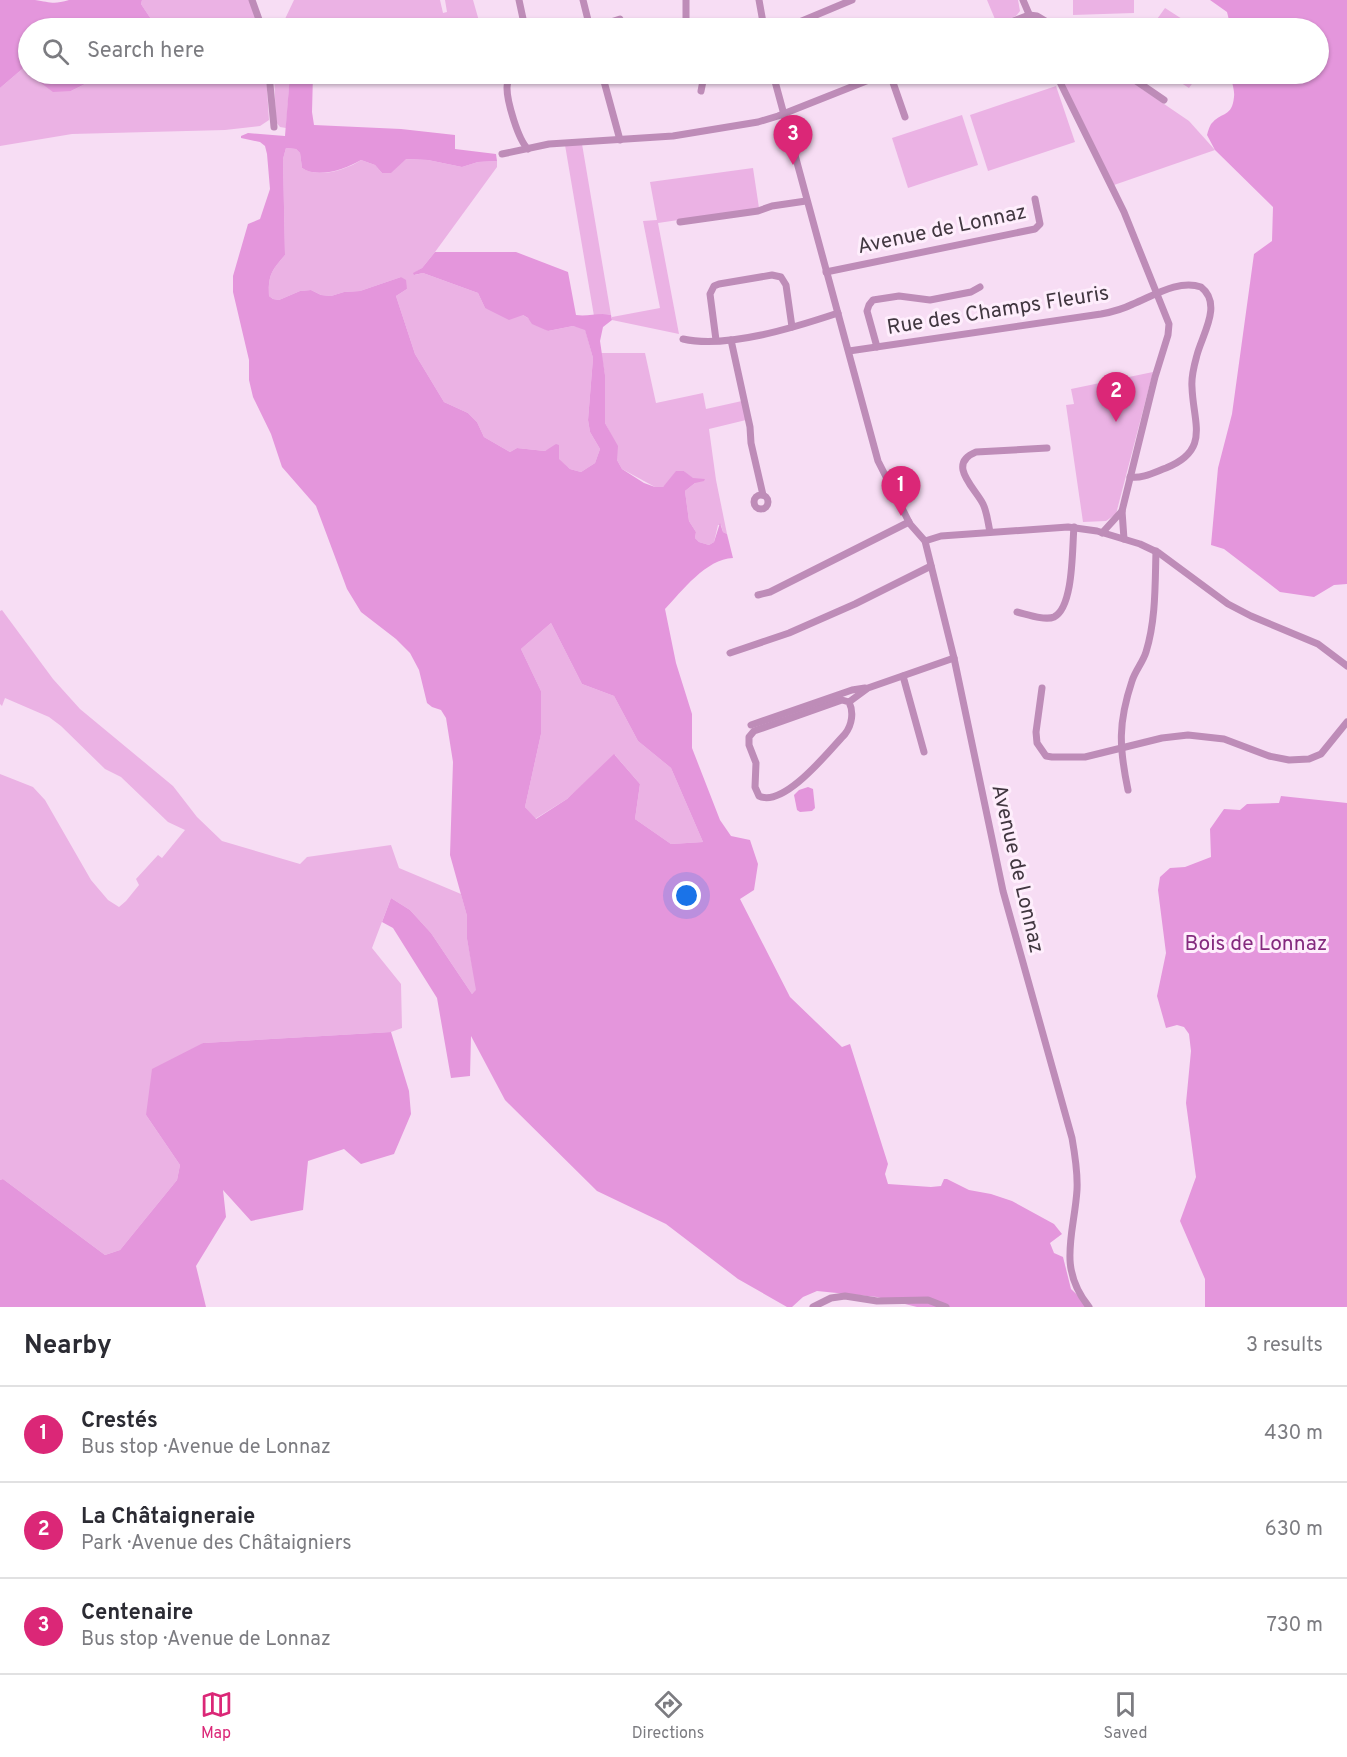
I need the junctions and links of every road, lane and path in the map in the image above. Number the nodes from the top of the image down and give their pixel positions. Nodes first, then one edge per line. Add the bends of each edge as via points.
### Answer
1 (252, 0) edge
2 (519, 0) edge
3 (583, 0) edge
4 (686, 0) edge
5 (759, 0) edge
6 (852, 0) edge
7 (1023, 0) edge
8 (1029, 15) junction
9 (258, 18) edge
10 (523, 18) edge
11 (588, 18) edge
12 (686, 18) edge
13 (762, 18) edge
14 (809, 18) edge
15 (1021, 18) edge
16 (1030, 18) edge
17 (1040, 18) edge
18 (270, 84) edge
19 (508, 84) edge
20 (605, 84) edge
21 (702, 84) edge
22 (776, 84) edge
23 (859, 84) edge
24 (893, 84) edge
25 (1061, 84) edge
26 (1141, 84) edge
27 (701, 91) dead end
28 (1164, 100) dead end
29 (783, 114) junction
30 (905, 117) dead end
31 (274, 127) dead end
32 (620, 140) junction
33 (528, 149) junction
34 (502, 154) dead end
35 (1035, 199) dead end
36 (806, 201) junction
37 (680, 222) dead end
38 (826, 272) junction
39 (980, 287) dead end
40 (1157, 293) junction
41 (838, 313) junction
42 (792, 327) junction
43 (683, 339) dead end
44 (716, 340) junction
45 (731, 340) junction
46 (877, 346) junction
47 (849, 351) junction
48 (1047, 448) dead end
49 (1130, 477) junction
50 (763, 495) dead end
51 (1122, 512) junction
52 (909, 522) junction
53 (1074, 527) junction
54 (990, 532) junction
55 (1102, 533) junction
56 (1124, 539) junction
57 (925, 541) junction
58 (1156, 551) junction
59 (931, 566) junction
60 (758, 595) dead end
61 (1017, 612) dead end
62 (730, 653) dead end
63 (954, 658) junction
64 (1347, 666) edge
65 (903, 676) junction
66 (868, 688) junction
67 (1042, 688) dead end
68 (849, 702) junction
69 (1347, 722) edge
70 (751, 725) dead end
71 (1120, 750) junction
72 (924, 752) dead end
73 (1128, 790) dead end
74 (865, 1299) junction
75 (813, 1307) edge
76 (863, 1307) edge
77 (946, 1307) edge
78 (1089, 1307) edge

1 - 9 street
2 - 10 street
3 - 11 street
4 - 12 street
5 - 13 street
6 - 14 street
7 - 8 street
8 - 15 street
8 - 16 street
8 - 17 street
18 - 31 street
19 - 33 street via 520,139
20 - 32 street
21 - 27 street
22 - 29 street, Avenue de Lonnaz
23 - 29 street
24 - 30 street
25 - 40 street via 1120,204
26 - 28 street
29 - 32 street via 699,132
29 - 36 street, Avenue de Lonnaz
32 - 33 street
33 - 34 street
35 - 38 street, Avenue de Lonnaz via 1040,224 1035,229
36 - 37 street
36 - 38 street, Avenue de Lonnaz
38 - 41 street, Avenue de Lonnaz
39 - 46 street, Rue des Champs Fleuris via 930,300 899,296 873,300 867,311
40 - 46 street, Rue des Champs Fleuris via 1101,314
40 - 49 street via 1169,331
40 - 49 street, Rue des Champs Fleuris via 1194,285 1204,289 1210,299 1210,318 1192,380 1197,436 1193,448 1181,460 1142,477
41 - 42 street
41 - 47 street, Avenue de Lonnaz
42 - 44 street via 786,285 781,277 719,284 710,294
42 - 45 street
43 - 44 street
44 - 45 street
45 - 50 street
46 - 47 street, Rue des Champs Fleuris
47 - 52 street, Avenue de Lonnaz via 878,461
48 - 54 street via 980,452 966,458 963,472 984,506
49 - 51 street
51 - 55 street
51 - 56 street
52 - 57 street, Avenue de Lonnaz
52 - 60 street
53 - 54 street
53 - 55 street
53 - 61 street via 1072,572 1059,613 1047,618
54 - 57 street
55 - 56 street
56 - 58 street
57 - 59 street, Avenue de Lonnaz
58 - 64 street via 1228,604 1318,644
58 - 71 street via 1155,598 1146,653 1132,680 1120,732
59 - 62 street via 789,633
59 - 63 street, Avenue de Lonnaz
63 - 65 street
63 - 78 street, Avenue de Lonnaz via 1003,891 1072,1138 1077,1189 1069,1250 1071,1274
65 - 66 street
65 - 72 street
66 - 68 street
66 - 70 street
67 - 71 street via 1036,732 1037,743 1046,756 1085,757
68 - 68 street via 842,700 751,734 749,745 756,763 755,787 759,795 768,798 788,791 845,734 851,724
69 - 71 street via 1321,754 1309,759 1289,760 1224,739 1188,735
71 - 73 street
74 - 75 street via 835,1297
74 - 76 street
74 - 77 street via 921,1299

